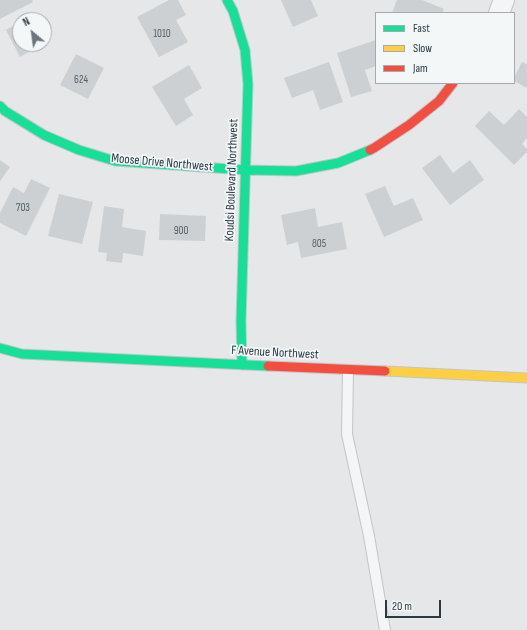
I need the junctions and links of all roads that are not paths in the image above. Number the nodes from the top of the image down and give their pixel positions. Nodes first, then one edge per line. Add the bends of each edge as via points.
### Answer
1 (227, 0) edge
2 (504, 0) edge
3 (499, 12) edge
4 (452, 84) edge
5 (0, 106) edge
6 (245, 170) junction
7 (0, 348) edge
8 (22, 354) junction
9 (0, 358) edge
10 (242, 365) junction
11 (348, 370) junction
12 (527, 378) edge
13 (385, 630) edge

1 - 6 street, Koudsi Boulevard Northwest via 245,50 248,84
2 - 3 street
4 - 6 street, Moose Drive Northwest via 439,101 409,125 374,148 338,163 296,170
5 - 6 street, Moose Drive Northwest via 44,135 79,150 115,161
6 - 10 street, Koudsi Boulevard Northwest
7 - 8 street, F Avenue Northwest
8 - 9 street, F Avenue Northwest
8 - 10 street, F Avenue Northwest
10 - 11 street, F Avenue Northwest
11 - 12 street, F Avenue Northwest
11 - 13 lane via 347,434 369,536

